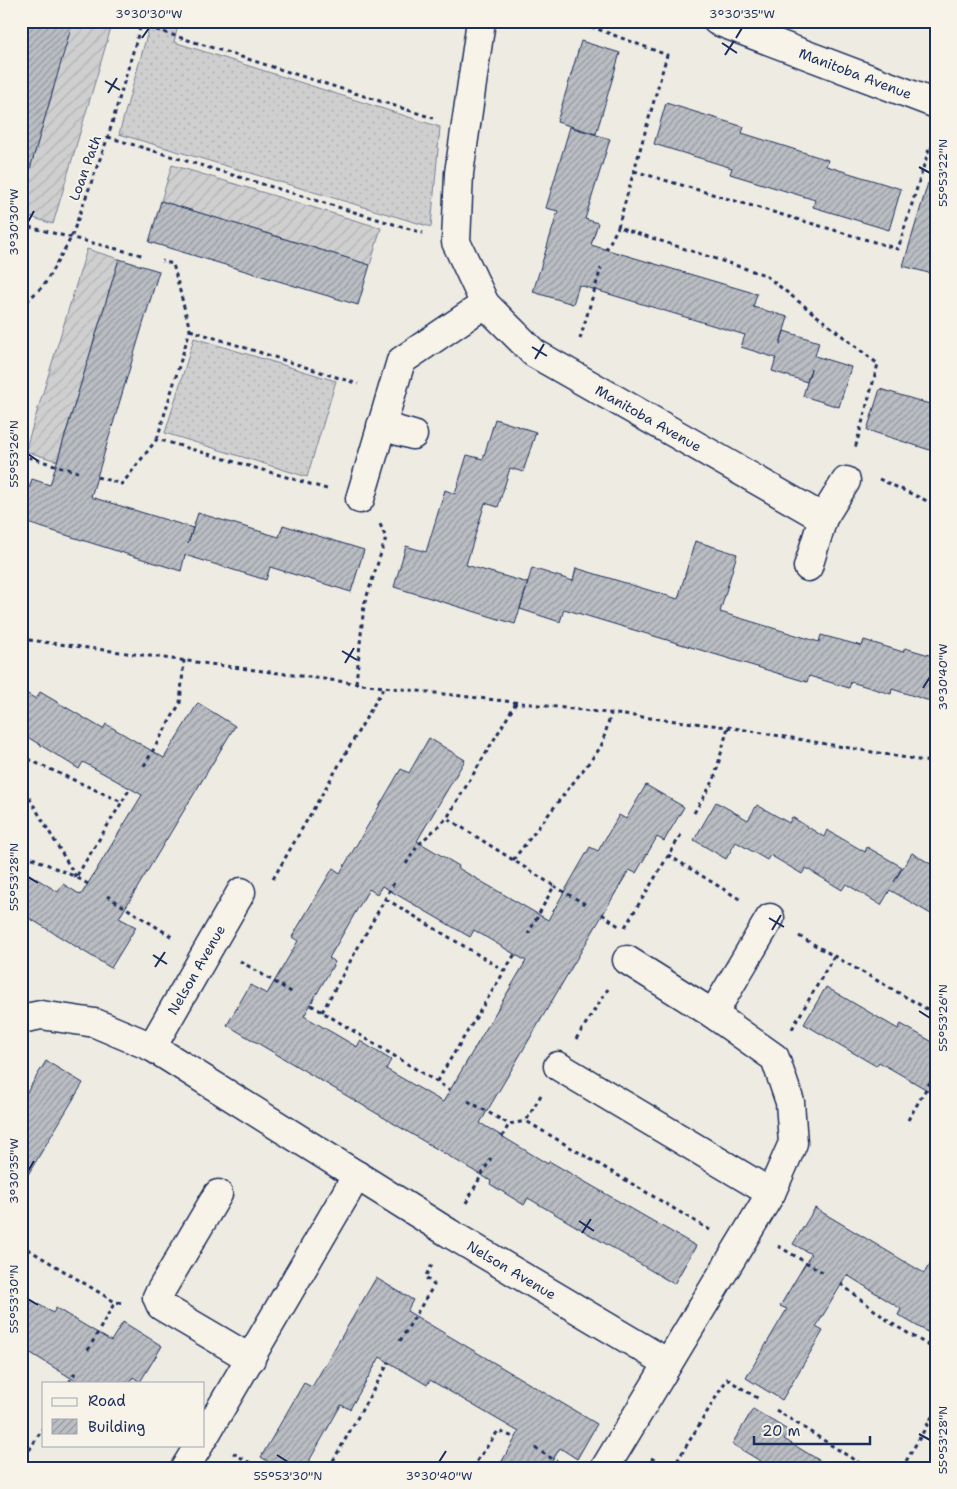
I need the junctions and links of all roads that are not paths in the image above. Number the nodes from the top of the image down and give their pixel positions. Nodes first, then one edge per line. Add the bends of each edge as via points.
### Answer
1 (481, 21) edge
2 (717, 21) edge
3 (936, 104) edge
4 (485, 304) junction
5 (381, 426) junction
6 (413, 435) dead end
7 (848, 473) road end
8 (360, 499) road end
9 (823, 518) junction
10 (808, 566) dead end
11 (241, 892) road end
12 (770, 918) road end
13 (626, 960) dead end
14 (713, 1014) junction
15 (21, 1019) edge
16 (152, 1047) junction
17 (558, 1066) dead end
18 (357, 1175) junction
19 (771, 1193) junction
20 (218, 1194) dead end
21 (251, 1359) junction
22 (668, 1363) junction
23 (205, 1435) edge
24 (198, 1446) edge
25 (185, 1468) edge
26 (605, 1468) edge

1 - 4 street, Manitoba Avenue via 459,173 456,242
2 - 3 street, Manitoba Avenue
4 - 5 street via 401,361
4 - 9 street, Manitoba Avenue via 534,353
5 - 6 street
5 - 8 street
7 - 9 street
9 - 10 street
11 - 16 street, Nelson Avenue
12 - 14 street
13 - 14 street
14 - 19 street via 775,1058 790,1102 793,1143
15 - 16 street, Nelson Avenue via 41,1015 95,1022
16 - 18 street, Nelson Avenue
17 - 19 street
18 - 21 street
18 - 22 street, Nelson Avenue
19 - 22 street
20 - 21 street via 157,1297 161,1306
21 - 23 street
22 - 26 street
24 - 25 street

